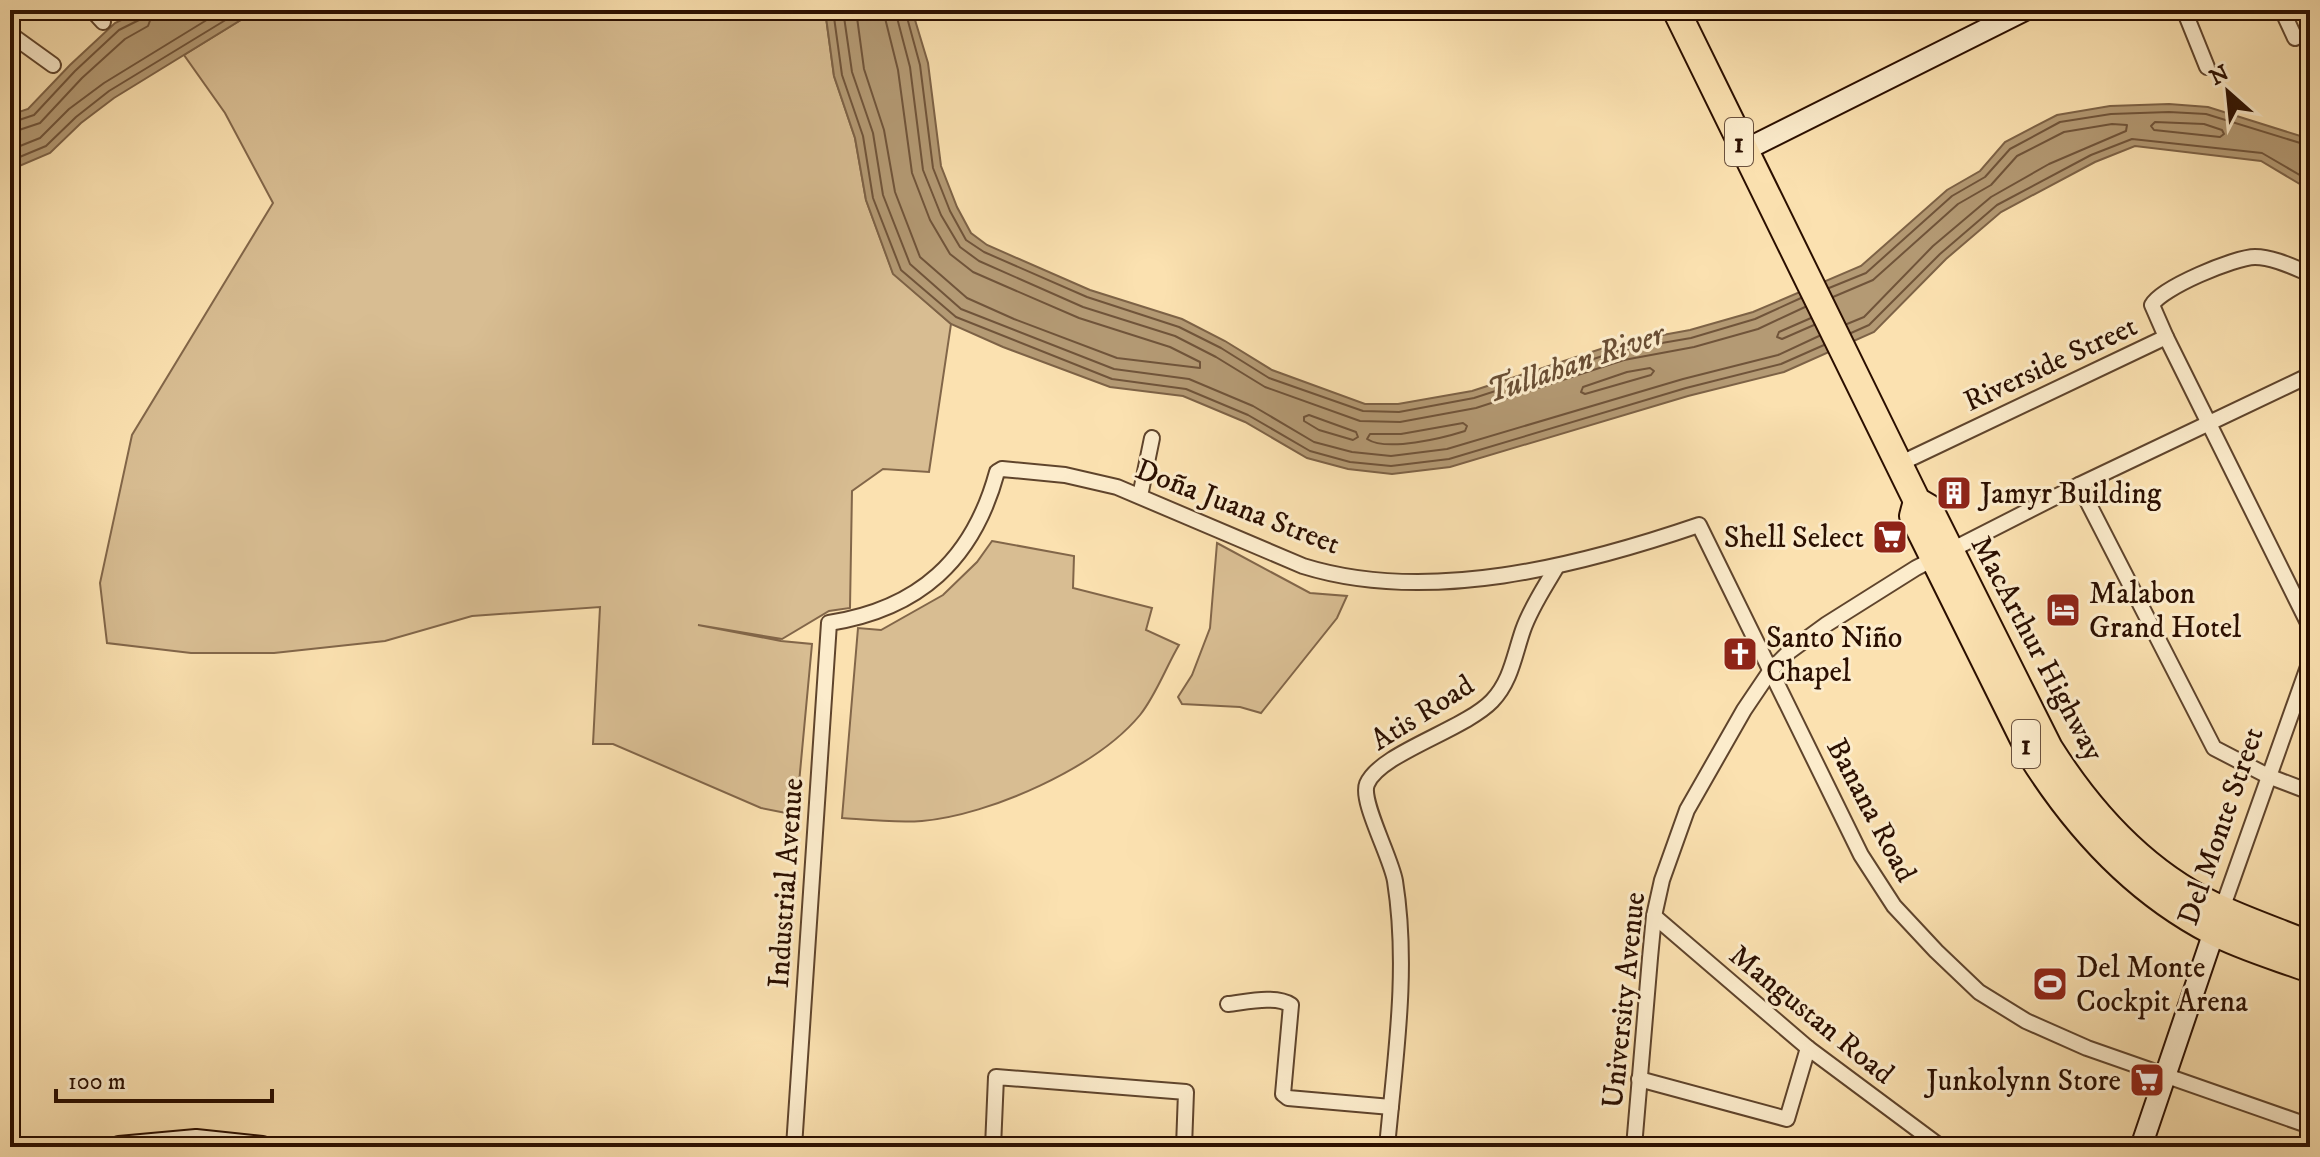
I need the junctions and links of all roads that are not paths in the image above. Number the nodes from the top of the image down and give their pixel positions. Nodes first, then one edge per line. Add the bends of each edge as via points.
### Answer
1 (92, 10) edge
2 (1676, 10) edge
3 (2025, 10) edge
4 (2184, 10) edge
5 (2282, 10) edge
6 (103, 22) dead end
7 (10, 34) edge
8 (2295, 38) dead end
9 (53, 65) dead end
10 (2207, 67) dead end
11 (1743, 151) junction
12 (2310, 274) edge
13 (2166, 337) junction
14 (2310, 375) edge
15 (2209, 423) junction
16 (1152, 438) dead end
17 (1899, 464) junction
18 (2079, 485) junction
19 (1140, 496) junction
20 (1699, 525) joint
21 (1942, 555) junction
22 (1557, 566) junction
23 (829, 623) joint
24 (2310, 627) edge
25 (2310, 661) edge
26 (1771, 670) junction
27 (2268, 776) junction
28 (2310, 792) edge
29 (1654, 916) junction
30 (2218, 921) junction
31 (2310, 945) edge
32 (2310, 969) edge
33 (1228, 1004) dead end
34 (1808, 1048) junction
35 (2164, 1075) junction
36 (1639, 1079) junction
37 (1391, 1107) junction
38 (2310, 1126) edge
39 (119, 1147) edge
40 (262, 1147) edge
41 (794, 1147) edge
42 (993, 1147) edge
43 (1184, 1147) edge
44 (1387, 1147) edge
45 (1634, 1147) edge
46 (1941, 1147) edge
47 (2141, 1147) edge

1 - 6 street
2 - 11 highway, MacArthur Highway / 1
3 - 11 street
4 - 10 street
5 - 8 street
7 - 9 street
11 - 17 highway, MacArthur Highway / 1
12 - 13 street, Riverside Street via 2270,259 2236,259 2155,299 2154,312
13 - 15 street
13 - 17 street, Riverside Street
14 - 15 street, University Avenue
15 - 18 street, University Avenue
15 - 24 street
16 - 19 street
17 - 21 highway, MacArthur Highway / 1 via 1917,501 1929,508
18 - 21 street, University Avenue
18 - 27 street via 2214,748
19 - 22 street, Doña Juana Street via 1323,572 1417,581 1511,575
19 - 23 street, Doña Juana Street via 1065,475 1000,470 976,530 937,577 886,609
20 - 22 street, Doña Juana Street
20 - 26 street, Banana Road
21 - 26 street, University Avenue via 1827,624
21 - 30 highway, MacArthur Highway / 1 via 2032,756 2053,789 2091,837 2149,893
22 - 37 street, Atis Road via 1531,611 1508,680 1493,701 1377,768 1367,784 1365,801 1392,865 1403,955
23 - 41 street, Industrial Avenue
25 - 27 street, Del Monte Street
26 - 29 street, University Avenue via 1687,810
26 - 35 street, Banana Road via 1861,855 1894,906 1936,951 1979,992 2026,1021
27 - 28 street
27 - 30 street, Del Monte Street
29 - 34 street, Mangustan Road
29 - 36 street, University Avenue
30 - 31 highway, MacArthur Highway / 1
30 - 32 highway, MacArthur Highway / 1
30 - 35 street, Del Monte Street
33 - 37 street via 1275,1000 1291,1005 1283,1094 1288,1098
34 - 36 street via 1787,1119
34 - 46 street, Mangustan Road
35 - 38 street, Banana Road
35 - 47 street, Del Monte Street
36 - 45 street, University Avenue
37 - 44 street, Atis Road
39 - 40 street via 196,1140
42 - 43 street via 996,1077 1186,1092

